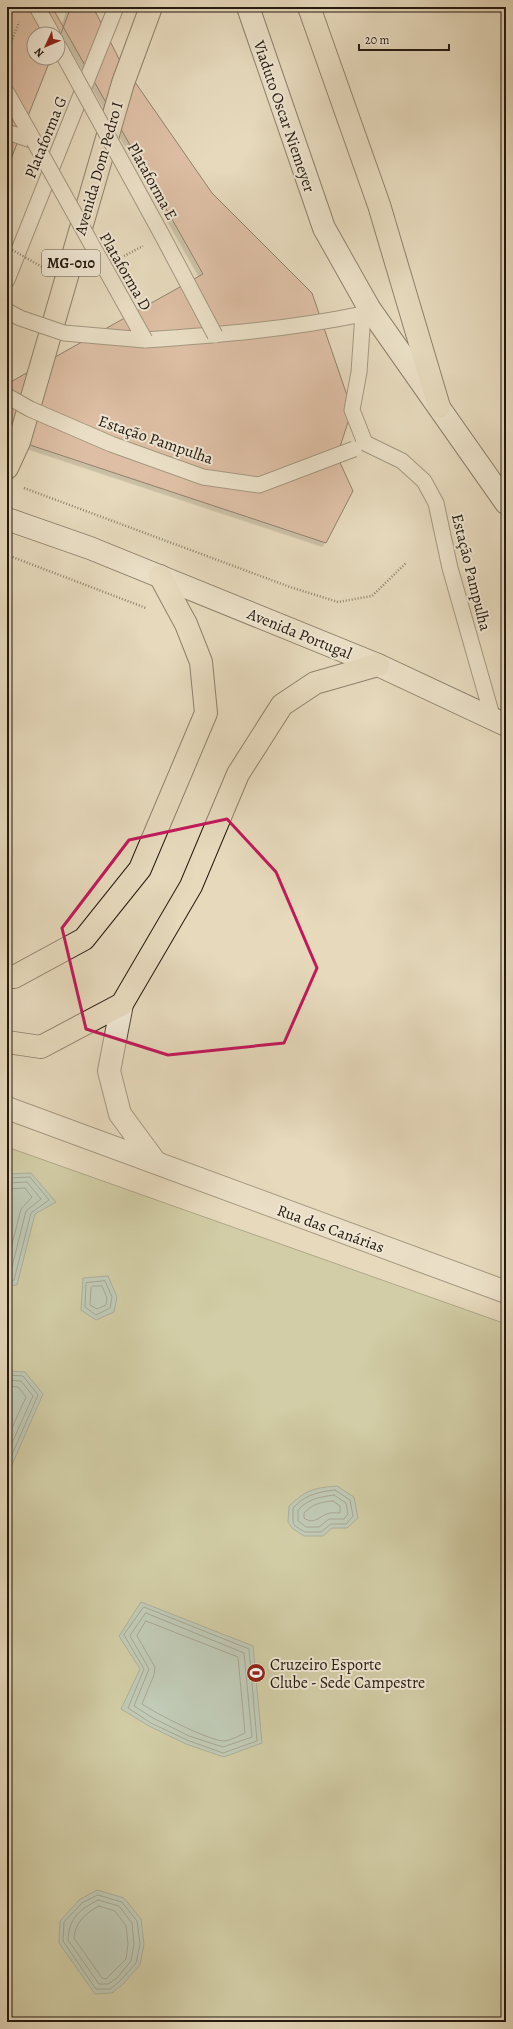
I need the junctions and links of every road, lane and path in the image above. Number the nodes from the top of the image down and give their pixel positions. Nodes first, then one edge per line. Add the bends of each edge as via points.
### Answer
1 (37, 7) edge
2 (116, 7) edge
3 (151, 7) edge
4 (248, 7) edge
5 (309, 7) edge
6 (20, 20) dead end
7 (48, 26) edge
8 (7, 53) edge
9 (66, 60) edge
10 (7, 93) edge
11 (7, 132) edge
12 (34, 141) junction
13 (323, 227) junction
14 (162, 235) junction
15 (7, 247) edge
16 (103, 267) junction
17 (7, 280) edge
18 (7, 311) edge
19 (362, 314) junction
20 (215, 335) junction
21 (145, 340) junction
22 (7, 396) edge
23 (439, 407) junction
24 (359, 446) junction
25 (7, 468) edge
26 (21, 487) dead end
27 (506, 502) edge
28 (7, 519) edge
29 (7, 555) edge
30 (406, 563) dead end
31 (160, 576) junction
32 (147, 608) dead end
33 (378, 665) junction
34 (499, 722) edge
35 (7, 976) edge
36 (122, 1004) junction
37 (7, 1042) edge
38 (7, 1108) edge
39 (156, 1163) junction
40 (506, 1292) edge

1 - 7 lane
2 - 17 lane, Plataforma G
3 - 25 highway, Avenida Dom Pedro I / MG-010 via 123,83 19,442
4 - 13 main road, Viaduto Oscar Niemeyer
5 - 23 highway via 380,205
6 - 8 path
9 - 14 lane, Plataforma E, bridge
10 - 12 lane, Plataforma D
11 - 12 lane
12 - 16 lane, Plataforma D, bridge
13 - 19 lane
13 - 23 main road, Viaduto Oscar Niemeyer via 369,308
14 - 16 path
14 - 20 lane, Plataforma E, bridge
15 - 16 path, bridge via 44,268
16 - 21 lane, Plataforma D, bridge
18 - 21 lane, bridge via 64,333
19 - 20 lane via 323,322
19 - 23 lane
19 - 24 lane via 359,372 352,410
20 - 21 lane
22 - 24 lane, Estação Pampulha, bridge via 30,409 111,444 202,477 259,485
23 - 27 main road, Viaduto Oscar Niemeyer
24 - 34 lane, Estação Pampulha via 402,462 424,481 436,503 450,568
26 - 30 path via 290,587 338,602 372,596
28 - 31 main road, Avenida Portugal
29 - 32 path
31 - 33 main road, Avenida Portugal
31 - 35 highway via 186,624 201,662 206,713 140,869 84,939 14,977
33 - 34 main road, Avenida Portugal
33 - 36 highway via 315,683 282,705 238,774 191,886
36 - 37 highway via 41,1047
36 - 39 main road via 108,1071 120,1114
38 - 39 main road, Rua das Canárias
39 - 40 main road, Rua das Canárias

